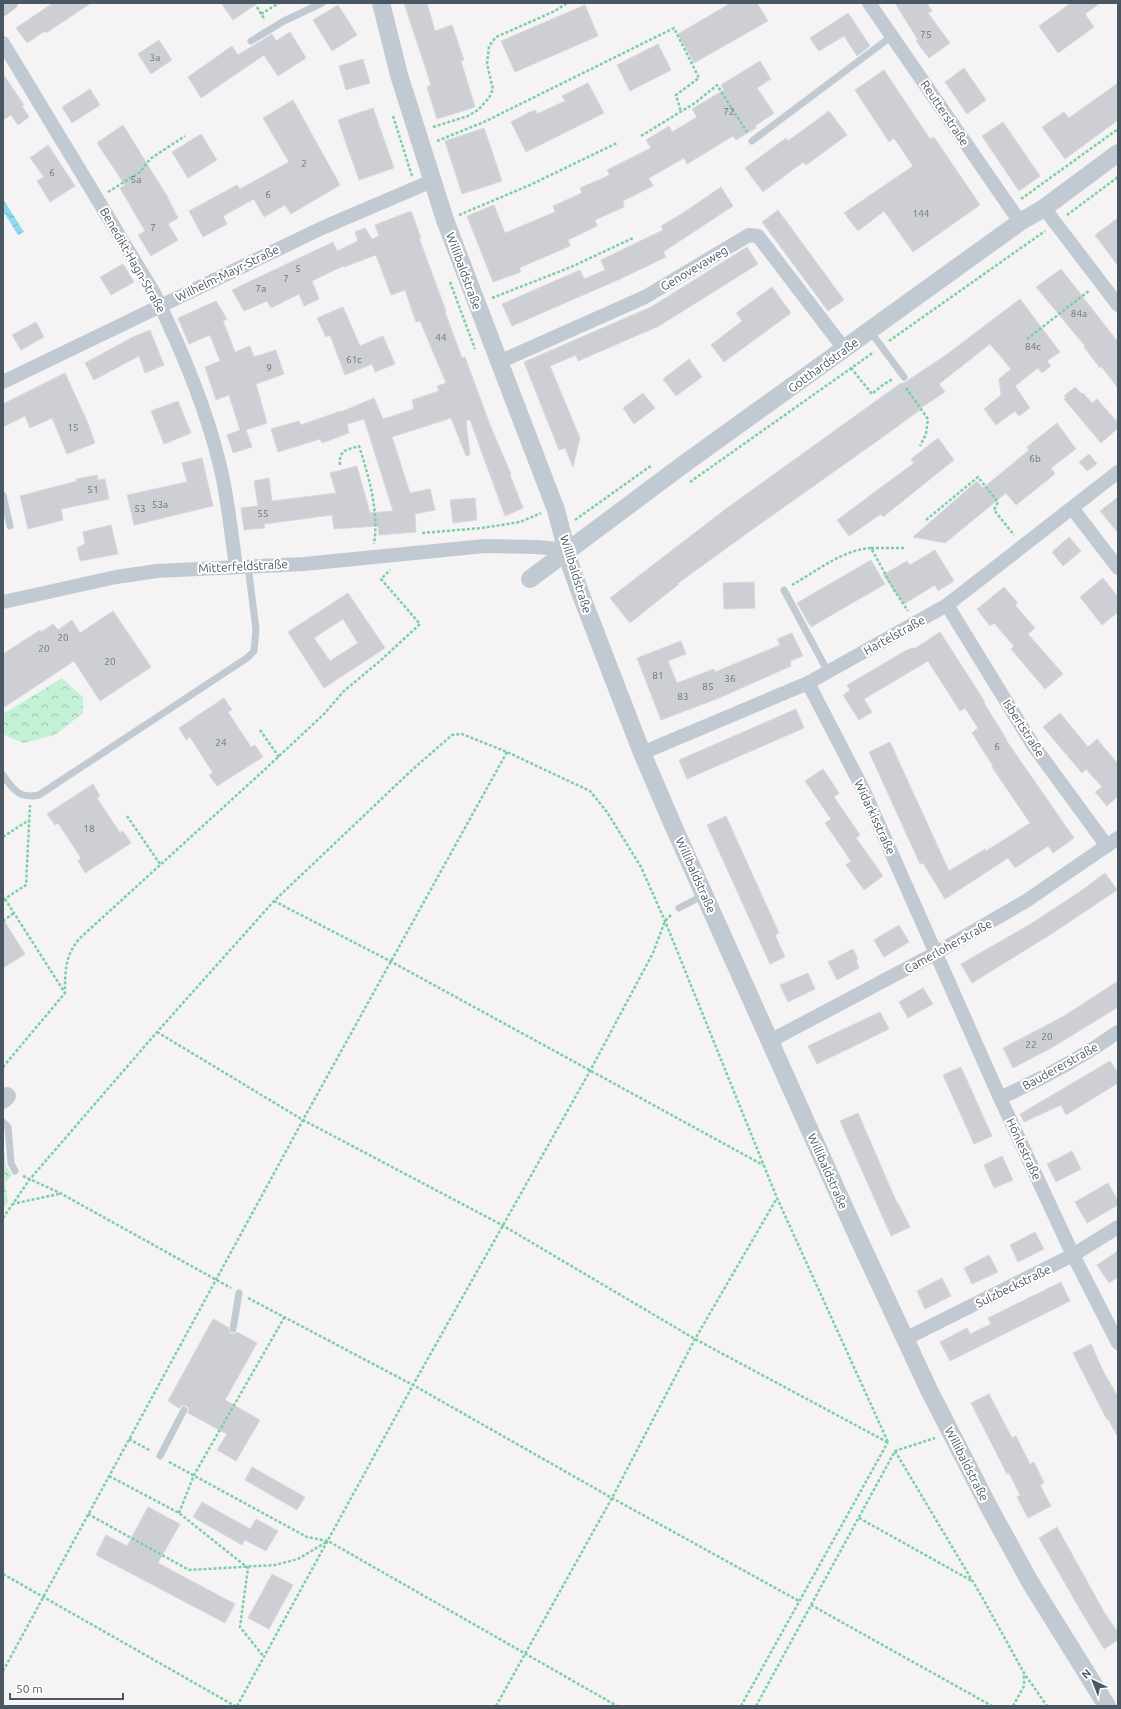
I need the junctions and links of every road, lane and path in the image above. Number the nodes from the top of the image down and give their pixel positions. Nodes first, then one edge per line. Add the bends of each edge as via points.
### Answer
1 (11, 3) edge
2 (279, 3) edge
3 (322, 3) edge
4 (381, 3) edge
5 (567, 3) edge
6 (869, 3) edge
7 (257, 7) dead end
8 (3, 9) edge
9 (261, 14) junction
10 (270, 29) junction
11 (892, 36) junction
12 (251, 41) dead end
13 (3, 43) edge
14 (681, 112) junction
15 (432, 128) dead end
16 (185, 136) dead end
17 (641, 136) dead end
18 (436, 141) dead end
19 (752, 141) joint
20 (617, 143) dead end
21 (1118, 153) edge
22 (1118, 177) edge
23 (432, 181) junction
24 (97, 199) junction
25 (1044, 208) junction
26 (445, 220) junction
27 (1020, 222) junction
28 (1055, 224) junction
29 (633, 238) dead end
30 (1100, 282) junction
31 (476, 304) junction
32 (160, 305) junction
33 (1118, 305) edge
34 (870, 331) junction
35 (1027, 339) dead end
36 (882, 347) junction
37 (845, 350) junction
38 (499, 362) junction
39 (851, 368) junction
40 (902, 378) joint
41 (3, 382) edge
42 (904, 385) dead end
43 (920, 446) dead end
44 (340, 465) dead end
45 (1118, 472) edge
46 (686, 485) dead end
47 (3, 495) edge
48 (1072, 508) junction
49 (541, 513) dead end
50 (926, 520) dead end
51 (10, 526) dead end
52 (422, 533) dead end
53 (1024, 546) junction
54 (871, 548) junction
55 (905, 548) dead end
56 (568, 550) junction
57 (373, 557) junction
58 (242, 566) junction
59 (1118, 568) edge
60 (390, 571) dead end
61 (530, 579) dead end
62 (784, 590) joint
63 (3, 602) edge
64 (947, 605) junction
65 (916, 622) junction
66 (828, 672) junction
67 (808, 683) junction
68 (260, 730) dead end
69 (507, 752) junction
70 (642, 753) junction
71 (279, 756) junction
72 (3, 775) edge
73 (30, 797) junction
74 (127, 816) dead end
75 (29, 820) junction
76 (3, 837) edge
77 (1112, 842) edge
78 (160, 864) junction
79 (704, 895) junction
80 (4, 900) edge
81 (274, 900) junction
82 (678, 908) joint
83 (14, 914) junction
84 (3, 921) edge
85 (665, 922) junction
86 (936, 953) junction
87 (390, 962) junction
88 (65, 993) junction
89 (157, 1032) junction
90 (1118, 1032) edge
91 (770, 1041) junction
92 (3, 1067) edge
93 (590, 1072) junction
94 (1000, 1098) junction
95 (303, 1120) junction
96 (3, 1122) edge
97 (764, 1166) junction
98 (15, 1171) joint
99 (30, 1179) junction
100 (60, 1193) junction
101 (777, 1198) junction
102 (12, 1204) junction
103 (3, 1218) edge
104 (502, 1225) junction
105 (1118, 1227) edge
106 (1073, 1255) junction
107 (217, 1280) junction
108 (239, 1293) junction
109 (284, 1318) junction
110 (233, 1329) dead end
111 (695, 1339) junction
112 (905, 1339) junction
113 (1118, 1343) edge
114 (413, 1385) junction
115 (184, 1410) dead end
116 (950, 1432) junction
117 (129, 1439) junction
118 (888, 1442) junction
119 (896, 1451) junction
120 (160, 1456) junction
121 (194, 1475) junction
122 (109, 1476) junction
123 (612, 1498) junction
124 (179, 1513) junction
125 (88, 1514) junction
126 (859, 1518) junction
127 (328, 1541) junction
128 (248, 1568) junction
129 (3, 1574) edge
130 (973, 1582) junction
131 (43, 1597) junction
132 (800, 1601) junction
133 (811, 1605) junction
134 (524, 1654) junction
135 (264, 1657) junction
136 (3, 1671) edge
137 (1024, 1673) junction
138 (236, 1706) edge
139 (496, 1706) edge
140 (617, 1706) edge
141 (741, 1706) edge
142 (756, 1706) edge
143 (992, 1706) edge
144 (1013, 1706) edge
145 (1047, 1706) edge
146 (1107, 1706) edge

1 - 8 street
2 - 9 path
3 - 10 lane
4 - 23 street, Willibaldstraße via 398,75
5 - 15 path via 555,11 496,37 488,46 487,64 493,88 489,98 468,116
6 - 11 street, Reutterstraße
7 - 9 path
9 - 10 path
10 - 12 lane
11 - 19 lane
11 - 27 street, Reutterstraße
13 - 24 street, Benedikt-Hagn-Straße
14 - 17 path
14 - 18 path via 676,95 699,78 674,28 484,122
14 - 19 path via 717,85
16 - 24 path via 150,159 140,172
20 - 26 path via 530,185
21 - 25 street, Gotthardstraße
22 - 28 path
23 - 26 street, Willibaldstraße
23 - 32 street, Wilhelm-Mayr-Straße via 322,228
24 - 32 street, Benedikt-Hagn-Straße
25 - 27 street, Gotthardstraße
25 - 28 street
26 - 31 street, Willibaldstraße
27 - 34 street, Gotthardstraße
28 - 30 street
28 - 36 path
29 - 31 path via 571,268
30 - 33 street
30 - 35 path
31 - 38 street, Willibaldstraße
32 - 41 street, Wilhelm-Mayr-Straße
32 - 58 street, Benedikt-Hagn-Straße via 194,384 220,467
34 - 36 lane
34 - 37 street, Gotthardstraße
36 - 39 path
36 - 40 lane
37 - 38 street, Genovevaweg via 758,236 749,235 645,297
37 - 56 street, Gotthardstraße
38 - 56 street, Willibaldstraße via 556,510
39 - 40 path via 872,394 893,379
39 - 46 path
42 - 43 path via 928,419 926,434
44 - 57 path via 339,456 343,452 359,446 374,503
45 - 48 street, Hartelstraße
47 - 51 lane
48 - 53 street, Hartelstraße
48 - 59 street
49 - 52 path via 520,522
50 - 53 path via 978,477 998,502 994,510
53 - 64 street, Hartelstraße
54 - 55 path
54 - 62 path via 846,554
54 - 65 path via 894,590
56 - 57 street, Mitterfeldstraße via 485,546
56 - 61 street, Gotthardstraße
56 - 70 street, Willibaldstraße via 581,595
57 - 58 street, Mitterfeldstraße via 304,564
58 - 63 street, Mitterfeldstraße via 116,577
58 - 73 lane via 256,629 254,651 39,795
60 - 71 path via 381,579 420,624 344,691 324,714
62 - 66 lane
64 - 65 street, Hartelstraße
64 - 77 street, Isbertstraße via 1033,745
65 - 66 street, Hartelstraße
66 - 67 street, Hartelstraße
67 - 70 street, Hartelstraße
67 - 86 street, Widarkisstraße via 864,791
68 - 71 path
69 - 81 path via 462,734 452,735
69 - 85 path via 590,791 607,812 641,867
69 - 87 path
70 - 79 street, Willibaldstraße
71 - 78 path
72 - 73 lane via 18,794
73 - 75 path
74 - 78 path
75 - 76 path
75 - 80 path via 26,885
77 - 86 street, Camerloherstraße via 1026,901
78 - 88 path via 79,938 71,949 67,962
79 - 82 lane
79 - 91 street, Willibaldstraße
80 - 83 path
81 - 87 path
81 - 89 path
82 - 85 path
83 - 84 path
83 - 88 path
85 - 93 path via 653,953
85 - 97 path
86 - 91 street, Camerloherstraße
86 - 94 street, Hönlestraße
87 - 93 path
87 - 95 path
88 - 92 path
89 - 95 path
89 - 99 path
90 - 94 street, Baudererstraße via 1043,1078
91 - 112 street, Willibaldstraße
93 - 97 path
93 - 104 path
94 - 106 street, Hönlestraße
95 - 104 path
95 - 107 path
96 - 98 lane via 8,1127 11,1163
97 - 101 path
98 - 99 path
99 - 100 path
99 - 102 path
100 - 102 path
100 - 107 path
101 - 111 path
101 - 118 path
102 - 103 path
104 - 111 path
104 - 114 path
105 - 106 street, Sulzbeckstraße
106 - 112 street, Sulzbeckstraße
106 - 113 street, Hönlestraße
107 - 108 path
107 - 117 path
108 - 109 path
108 - 110 lane
109 - 114 path
109 - 121 path
111 - 118 path
111 - 123 path
112 - 116 street, Willibaldstraße
114 - 123 path
114 - 127 path
115 - 120 lane
116 - 119 path
116 - 146 street, Willibaldstraße via 1034,1588
117 - 120 path
117 - 122 path
118 - 132 path
119 - 126 path
119 - 130 path
120 - 121 path
121 - 124 path
121 - 127 path via 307,1537
122 - 124 path
122 - 125 path
123 - 132 path
123 - 134 path
124 - 128 path
125 - 128 path via 189,1570
125 - 131 path
126 - 130 path
126 - 133 path
127 - 128 path via 298,1559 275,1566
127 - 134 path
127 - 135 path
128 - 135 path via 240,1627
129 - 131 path
130 - 137 path
131 - 136 path
131 - 138 path
132 - 141 path
133 - 142 path
133 - 143 path
134 - 139 path
134 - 140 path
135 - 138 path
137 - 144 path via 1024,1686
137 - 145 path

